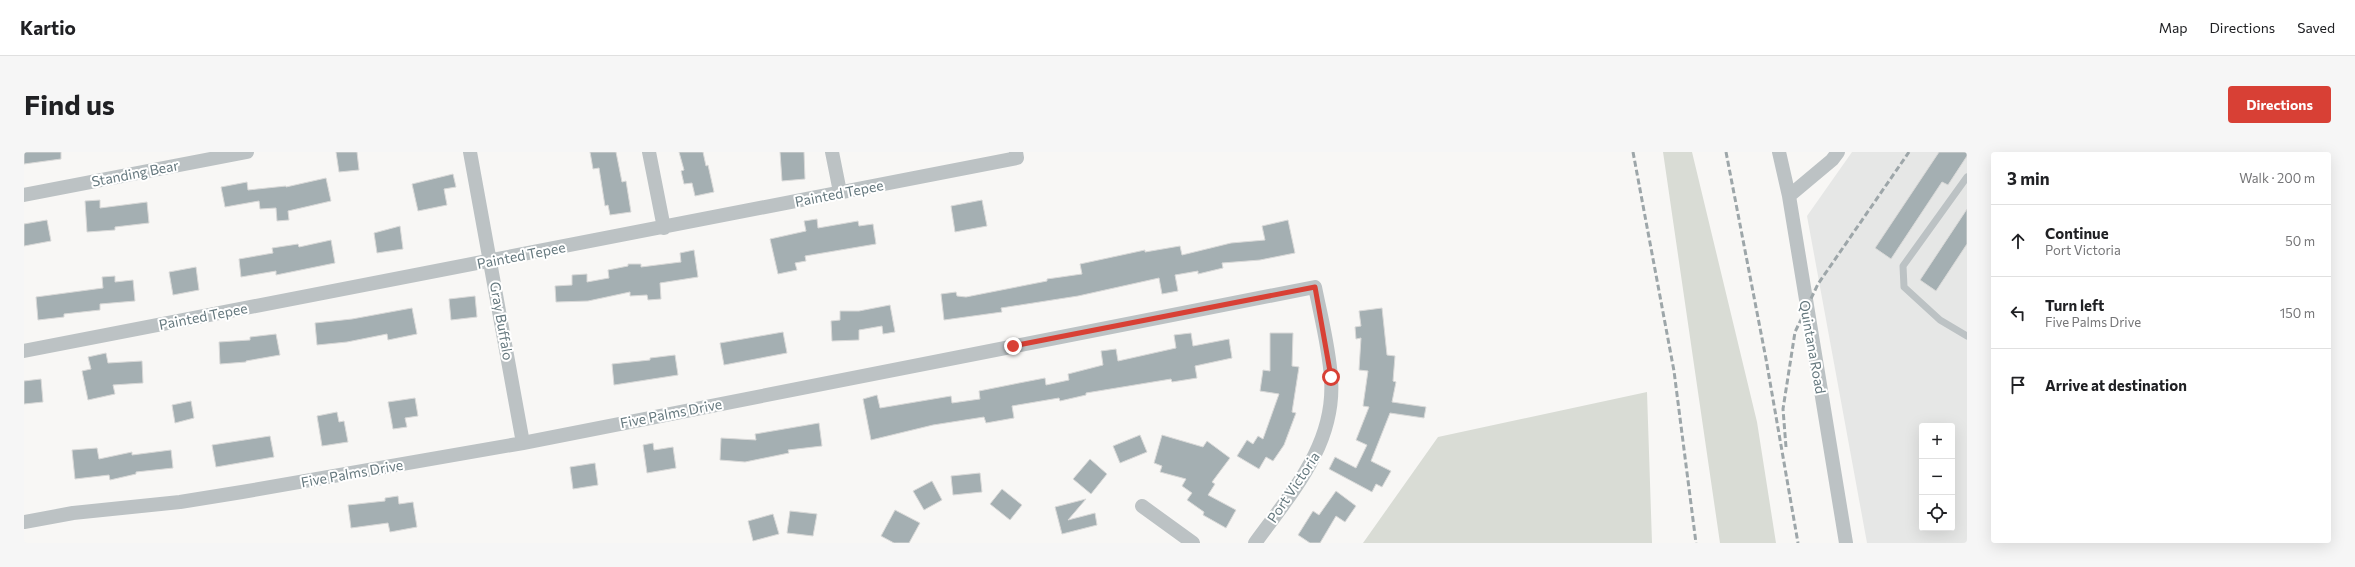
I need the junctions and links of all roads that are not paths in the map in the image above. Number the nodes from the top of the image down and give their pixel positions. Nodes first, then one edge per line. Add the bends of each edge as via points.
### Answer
1 (247, 152) edge
2 (470, 152) edge
3 (649, 152) edge
4 (832, 152) edge
5 (1779, 152) edge
6 (1838, 152) edge
7 (1016, 155) edge
8 (1967, 177) edge
9 (840, 192) junction
10 (24, 195) edge
11 (1788, 196) junction
12 (664, 228) junction
13 (491, 260) junction
14 (1315, 287) joint
15 (1967, 336) edge
16 (24, 351) edge
17 (523, 443) junction
18 (1142, 506) dead end
19 (24, 522) edge
20 (1194, 543) edge
21 (1255, 543) edge
22 (1846, 543) edge

1 - 10 street, Standing Bear
2 - 13 street, Gray Buffalo
3 - 12 street
4 - 9 street
5 - 11 street, Quintana Road
6 - 11 street via 1832,160
7 - 9 street, Painted Tepee
8 - 15 lane via 1903,266 1904,287 1940,320
9 - 12 street, Painted Tepee
11 - 22 street, Quintana Road
12 - 13 street, Painted Tepee
13 - 16 street, Painted Tepee
13 - 17 street, Gray Buffalo
14 - 17 street, Five Palms Drive
14 - 21 street, Port Victoria via 1331,377 1328,424 1309,468
17 - 19 street, Five Palms Drive via 180,502 73,513
18 - 20 street

